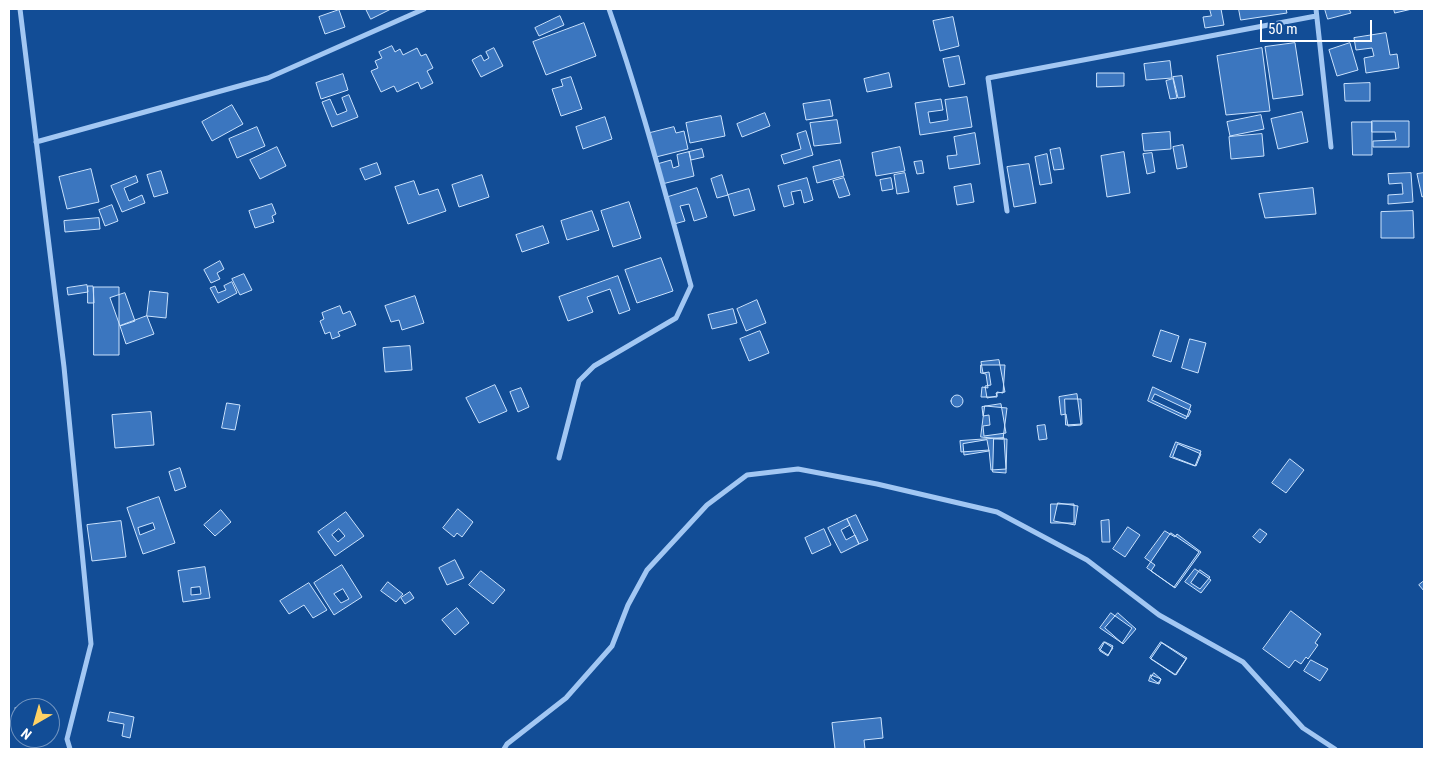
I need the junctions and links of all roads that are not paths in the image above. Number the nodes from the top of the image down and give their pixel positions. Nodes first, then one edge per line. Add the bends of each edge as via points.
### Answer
1 (20, 9) edge
2 (424, 9) edge
3 (609, 9) edge
4 (1316, 9) edge
5 (1316, 16) junction
6 (36, 142) junction
7 (1331, 147) dead end
8 (1007, 211) dead end
9 (559, 458) dead end
10 (70, 749) edge
11 (504, 749) edge
12 (1334, 749) edge

1 - 6 street
2 - 6 street via 268,78
3 - 9 street via 656,157 691,286 676,318 594,366 579,381
4 - 5 street
5 - 7 street
5 - 8 street via 988,78
6 - 10 street via 64,367 91,644 67,739
11 - 12 street via 566,698 612,646 628,605 647,570 707,506 747,476 798,469 997,512 1087,560 1159,615 1243,662 1303,728

